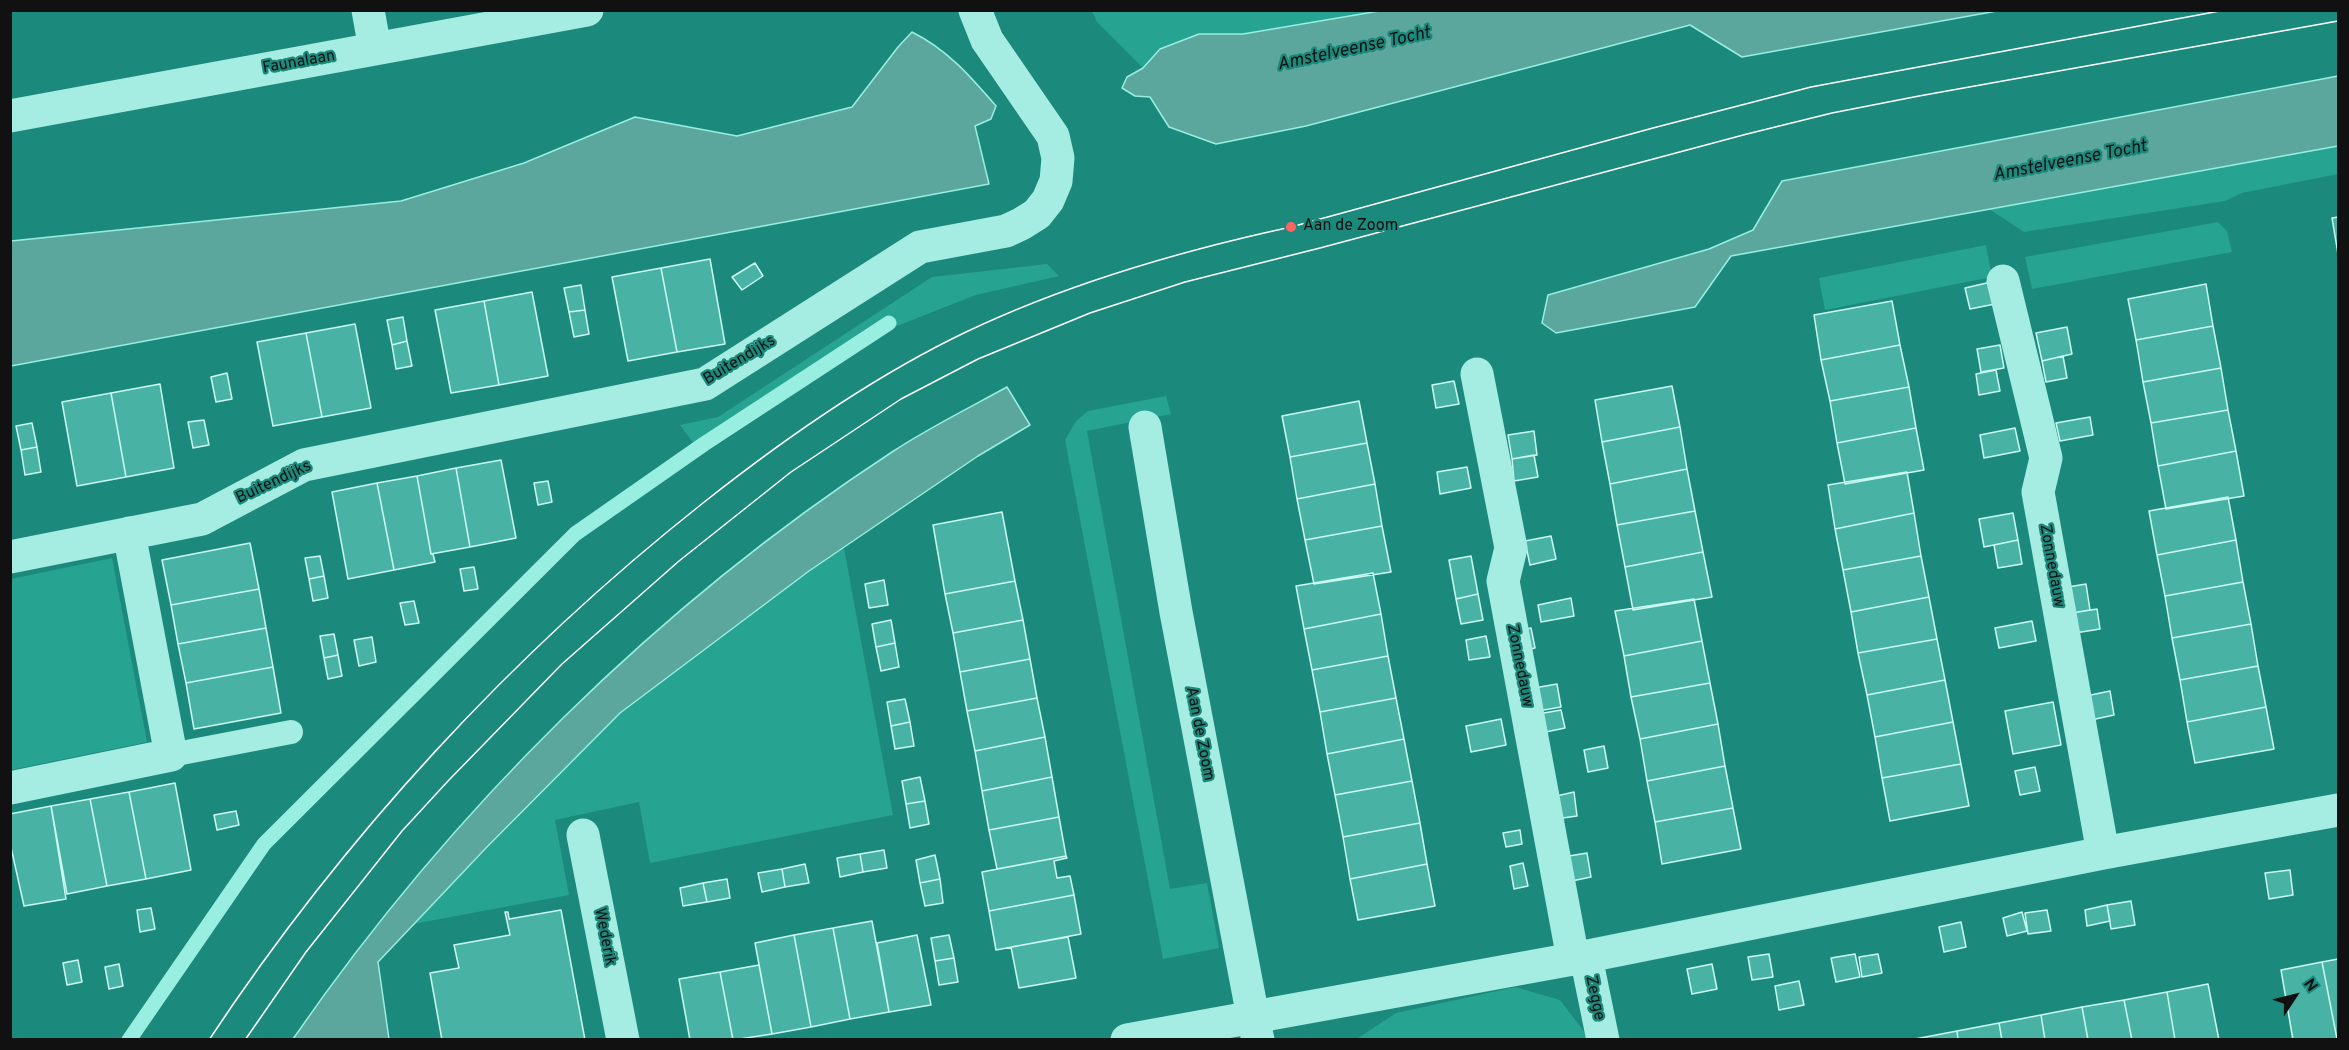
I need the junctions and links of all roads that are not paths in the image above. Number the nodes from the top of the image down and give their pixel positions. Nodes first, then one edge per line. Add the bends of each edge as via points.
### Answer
1 (368, 10) edge
2 (587, 10) edge
3 (975, 10) edge
4 (375, 49) junction
5 (10, 116) edge
6 (2003, 281) dead end
7 (1477, 374) dead end
8 (1145, 427) dead end
9 (129, 533) junction
10 (10, 557) edge
11 (291, 732) dead end
12 (171, 755) junction
13 (10, 788) edge
14 (2338, 810) edge
15 (583, 835) dead end
16 (2103, 853) junction
17 (1580, 958) junction
18 (1256, 1028) edge
19 (623, 1040) edge
20 (1127, 1040) edge
21 (1602, 1040) edge

1 - 4 street
2 - 4 street, Faunalaan
3 - 9 street, Buitendijks via 987,40 1053,136 1058,158 1056,181 1048,200 1021,224 1006,231 920,247 705,384 304,465 202,519
4 - 5 street, Faunalaan
6 - 16 street, Zonnedauw via 2046,458 2038,492
7 - 17 street, Zonnedauw via 1511,548 1503,581
8 - 18 street, Aan de Zoom via 1176,612
9 - 10 street, Buitendijks
9 - 12 street
11 - 12 lane
12 - 13 street
14 - 16 street
15 - 19 street, Wederik
16 - 17 street
17 - 18 street
17 - 21 street, Zegge
18 - 20 street

